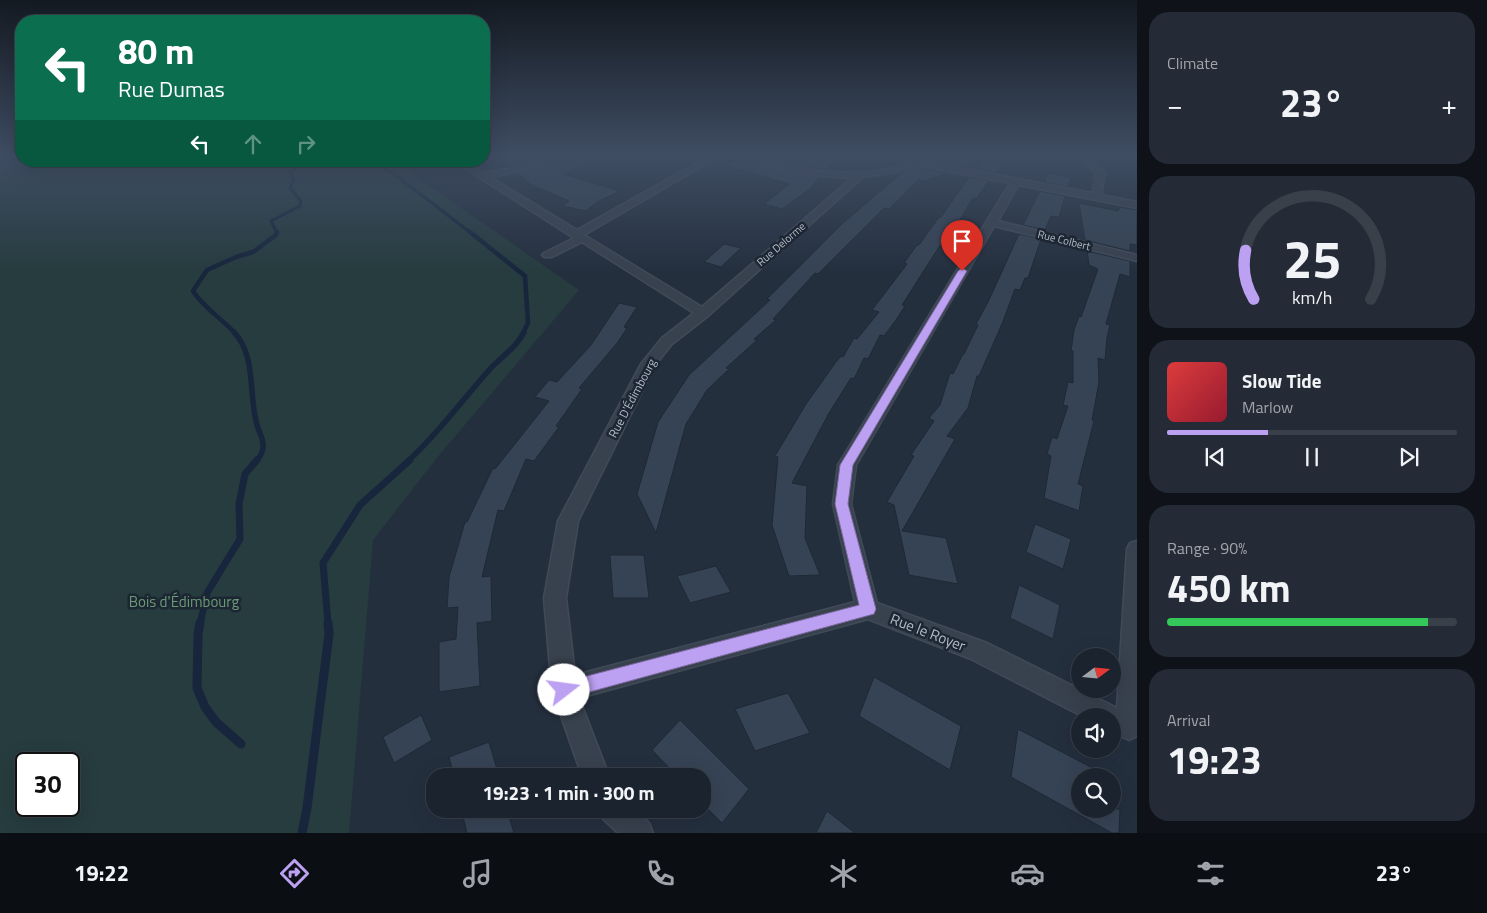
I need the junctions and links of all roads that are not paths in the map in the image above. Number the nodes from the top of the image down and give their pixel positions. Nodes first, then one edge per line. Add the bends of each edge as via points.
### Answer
1 (510, 194) edge
2 (651, 194) edge
3 (839, 194) edge
4 (1008, 194) edge
5 (1085, 194) edge
6 (1096, 196) joint
7 (1137, 204) edge
8 (991, 222) junction
9 (579, 236) junction
10 (548, 255) dead end
11 (1137, 258) edge
12 (703, 313) junction
13 (1137, 549) edge
14 (868, 609) junction
15 (564, 690) junction
16 (1122, 723) edge
17 (592, 768) edge
18 (623, 818) edge
19 (640, 833) edge

1 - 9 street
2 - 9 street
3 - 12 street, Rue Delorme
4 - 8 street
5 - 6 street
6 - 7 street
8 - 11 street, Rue Colbert
8 - 14 street via 847,465 842,504
9 - 10 street
9 - 12 street
12 - 15 street, Rue D'Édimbourg via 667,341 648,364 568,521 555,598
13 - 16 street
14 - 15 street
14 - 16 street, Rue le Royer via 979,651
15 - 17 street, Rue D'Édimbourg
18 - 19 street

